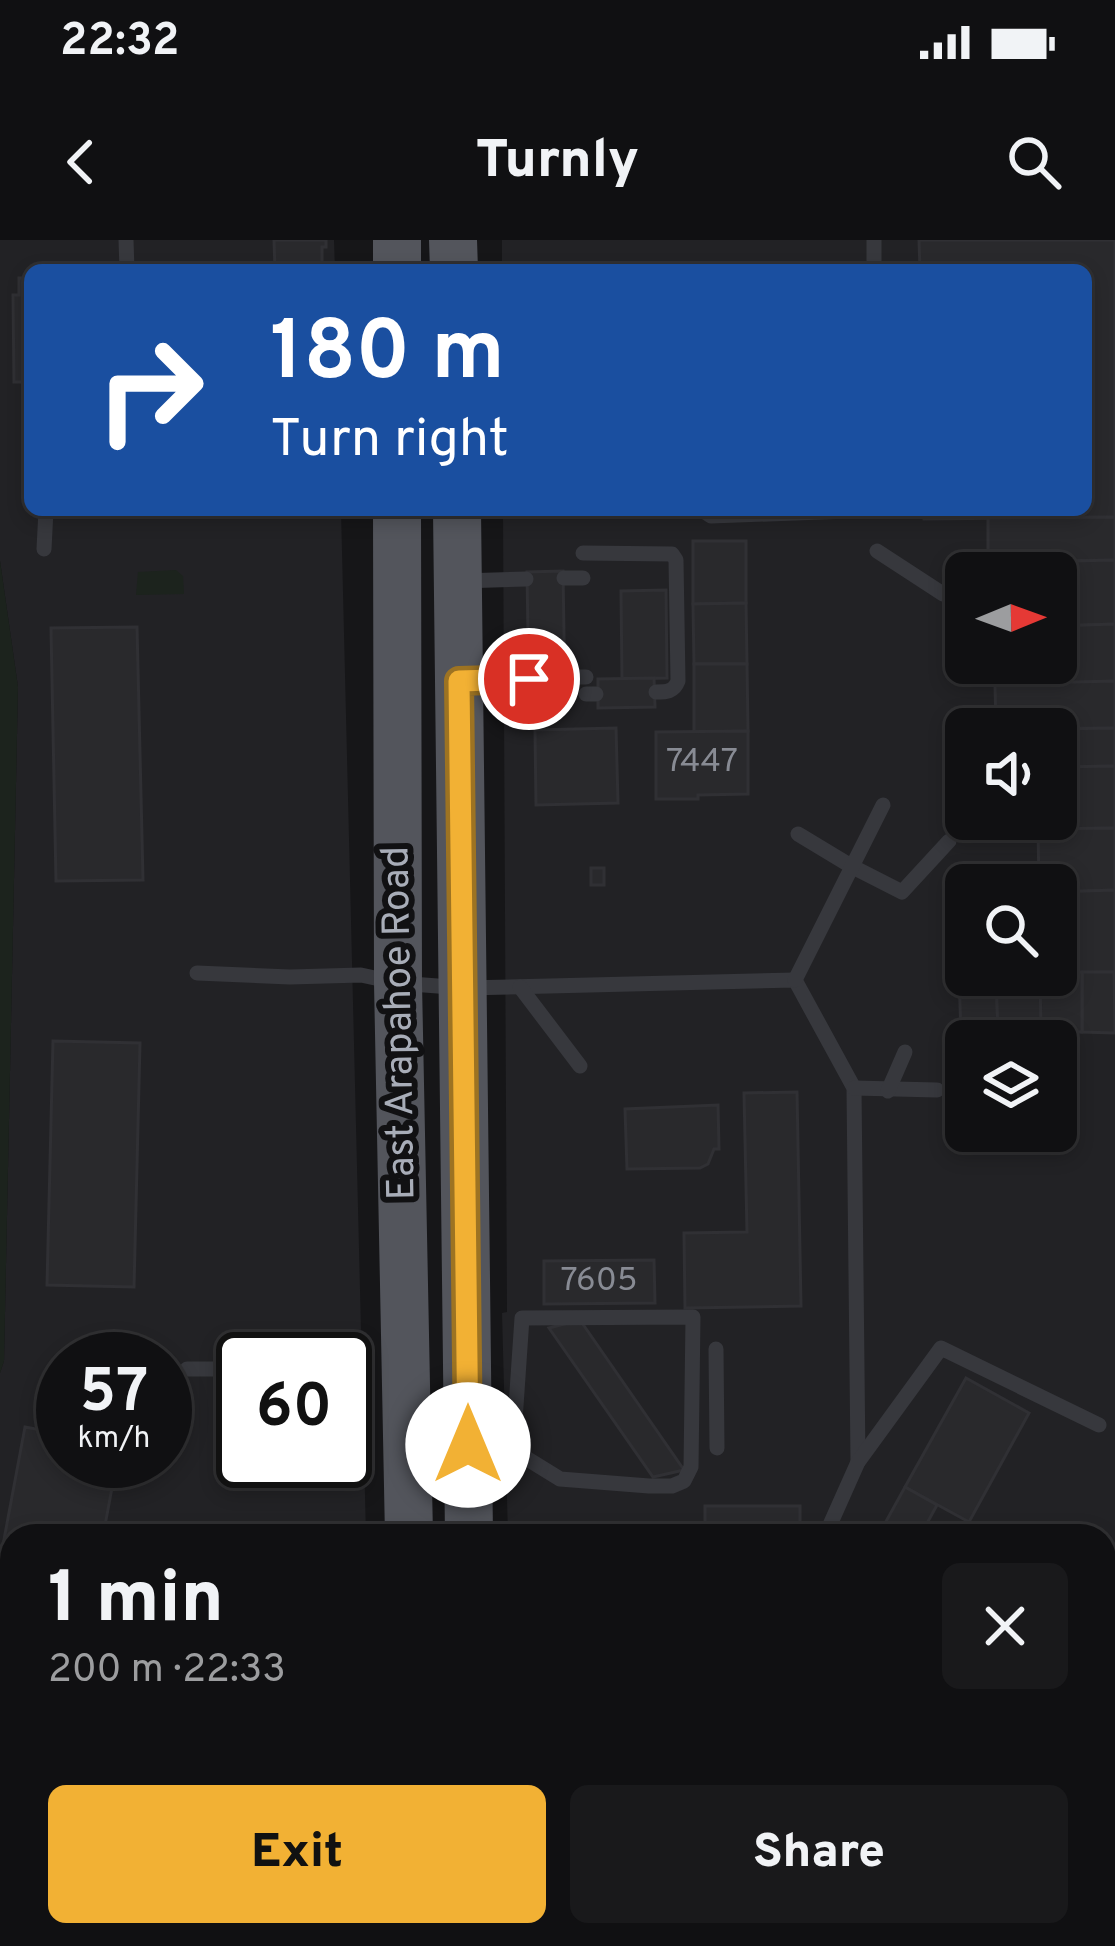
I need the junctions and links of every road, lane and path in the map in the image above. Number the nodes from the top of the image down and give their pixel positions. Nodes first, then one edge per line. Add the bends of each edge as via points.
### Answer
1 (46, 516) edge
2 (397, 516) edge
3 (457, 516) edge
4 (44, 549) dead end
5 (878, 551) dead end
6 (583, 553) dead end
7 (564, 578) dead end
8 (583, 578) dead end
9 (526, 579) dead end
10 (458, 581) junction
11 (943, 594) dead end
12 (398, 609) junction
13 (566, 677) dead end
14 (529, 679) dead end
15 (459, 681) junction
16 (590, 688) dead end
17 (656, 692) dead end
18 (883, 806) dead end
19 (798, 834) dead end
20 (949, 842) dead end
21 (850, 866) junction
22 (196, 973) dead end
23 (795, 980) junction
24 (398, 982) junction
25 (520, 987) junction
26 (464, 988) junction
27 (904, 1052) dead end
28 (580, 1066) dead end
29 (854, 1088) junction
30 (888, 1090) junction
31 (937, 1090) dead end
32 (716, 1349) dead end
33 (1099, 1425) dead end
34 (490, 1448) junction
35 (717, 1448) dead end
36 (858, 1462) junction
37 (409, 1524) edge
38 (472, 1524) edge
39 (830, 1524) edge

1 - 4 lane
2 - 12 main road, East Arapahoe Road
3 - 10 main road, East Arapahoe Road
5 - 11 lane
6 - 17 lane via 656,552 676,560 678,681
7 - 8 lane
9 - 10 lane
10 - 15 main road, East Arapahoe Road
12 - 24 main road, East Arapahoe Road
12 - 26 main road via 428,749 430,943
13 - 16 lane
14 - 15 lane
15 - 26 main road, East Arapahoe Road
18 - 21 lane
19 - 21 lane
20 - 21 lane via 902,892
21 - 23 lane
22 - 24 lane
23 - 25 lane
23 - 29 lane
24 - 26 lane
24 - 37 main road, East Arapahoe Road
25 - 26 lane
25 - 28 lane
26 - 34 main road, East Arapahoe Road
27 - 30 lane
29 - 30 lane
29 - 36 lane
30 - 31 lane
32 - 35 lane
33 - 36 lane via 941,1348
34 - 34 lane via 522,1318 693,1317 691,1467 684,1481 560,1479
34 - 38 main road, East Arapahoe Road
36 - 39 lane

